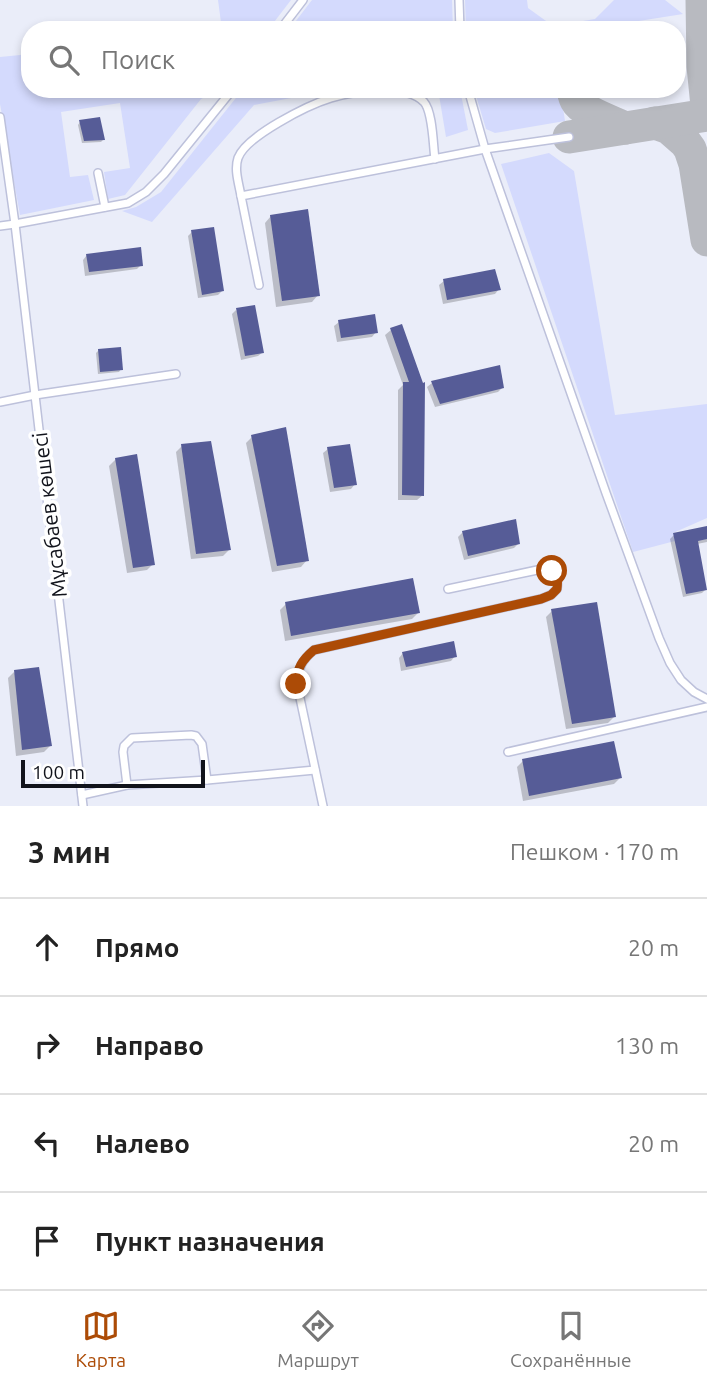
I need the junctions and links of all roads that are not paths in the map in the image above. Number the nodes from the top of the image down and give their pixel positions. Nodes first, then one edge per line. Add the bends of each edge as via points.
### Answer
1 (303, 0) edge
2 (459, 0) edge
3 (287, 21) edge
4 (460, 21) edge
5 (226, 98) edge
6 (330, 98) edge
7 (419, 98) edge
8 (471, 98) edge
9 (0, 117) edge
10 (569, 137) dead end
11 (485, 149) junction
12 (435, 159) junction
13 (98, 173) dead end
14 (241, 196) junction
15 (105, 207) junction
16 (15, 224) junction
17 (0, 226) edge
18 (260, 285) dead end
19 (176, 374) dead end
20 (35, 395) junction
21 (0, 402) edge
22 (449, 589) dead end
23 (707, 699) edge
24 (707, 706) edge
25 (508, 752) dead end
26 (315, 770) junction
27 (207, 780) junction
28 (127, 785) junction
29 (82, 795) junction
30 (83, 806) edge
31 (323, 806) edge

1 - 3 lane
2 - 4 lane
5 - 15 lane via 146,192 128,203
6 - 14 lane via 286,118 245,147 238,159
7 - 12 lane via 428,108
8 - 11 lane
9 - 16 lane, Мұсабаев көшесі
10 - 11 lane
11 - 12 lane
11 - 23 lane via 659,638 681,680
12 - 14 lane
13 - 15 lane
14 - 18 lane
15 - 16 lane
16 - 17 lane
16 - 20 lane, Мұсабаев көшесі
19 - 20 lane
20 - 21 lane
20 - 29 lane, Мұсабаев көшесі
22 - 26 lane via 542,569 552,571 558,580 557,589 541,599 314,650 297,670 296,684
24 - 25 lane
26 - 27 lane
26 - 31 lane
27 - 28 lane
27 - 28 lane via 199,738 171,735 132,738 127,743 123,752
28 - 29 lane
29 - 30 lane, Мұсабаев көшесі

